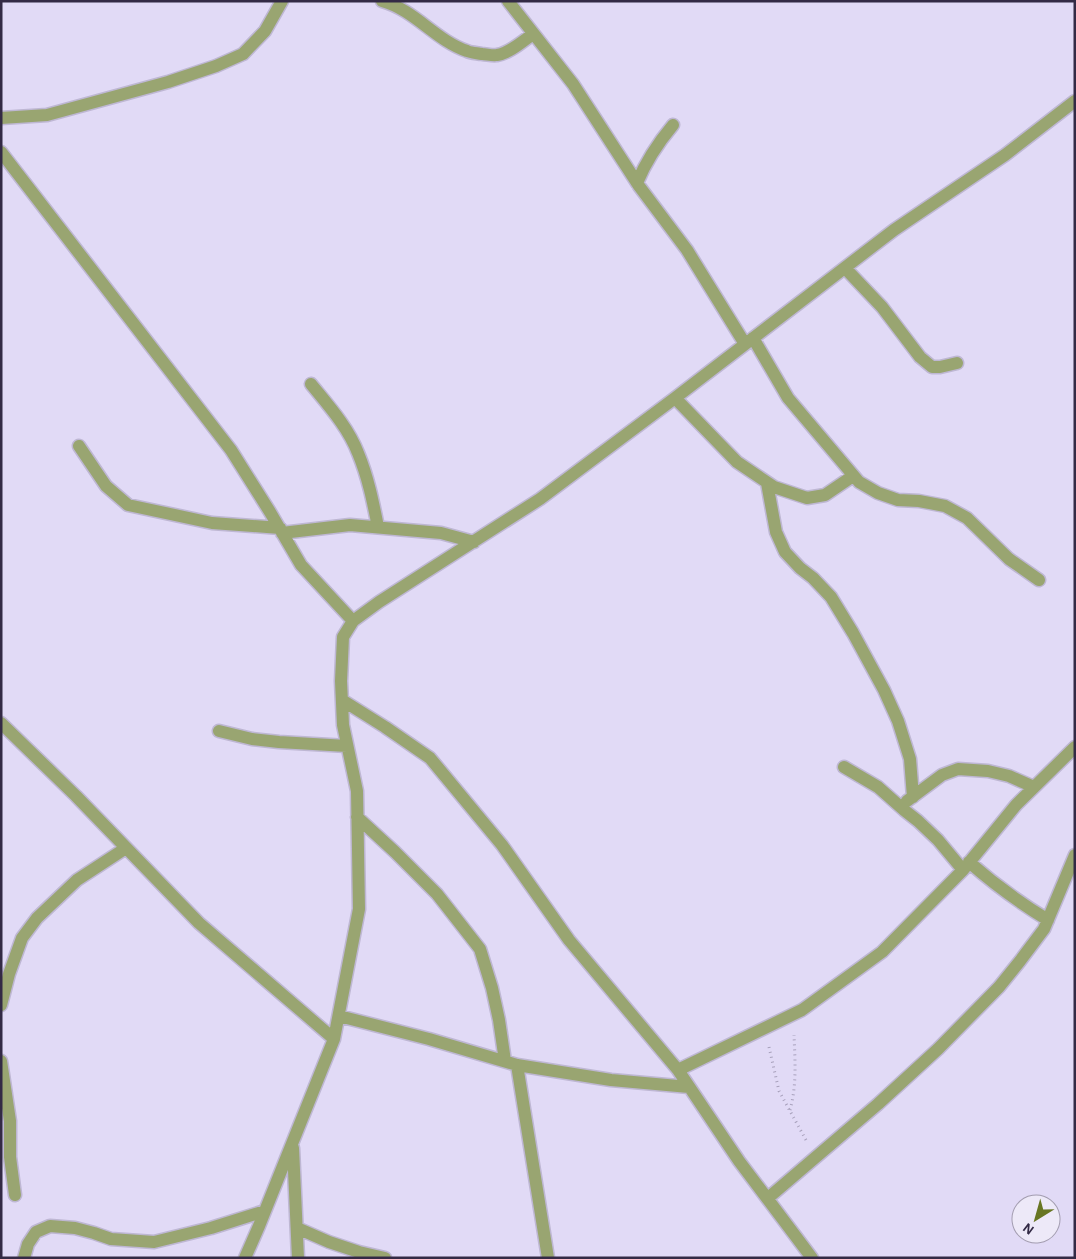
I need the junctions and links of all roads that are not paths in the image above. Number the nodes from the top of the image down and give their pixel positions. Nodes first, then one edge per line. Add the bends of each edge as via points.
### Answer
1 (282, 1) edge
2 (382, 1) edge
3 (508, 1) edge
4 (402, 5) edge
5 (533, 34) junction
6 (1075, 101) edge
7 (1, 118) edge
8 (673, 125) dead end
9 (1, 152) edge
10 (637, 183) junction
11 (844, 268) junction
12 (749, 341) junction
13 (958, 364) dead end
14 (311, 384) dead end
15 (675, 398) junction
16 (79, 446) dead end
17 (853, 476) junction
18 (767, 483) junction
19 (378, 527) junction
20 (281, 531) junction
21 (474, 542) junction
22 (1039, 580) dead end
23 (353, 621) junction
24 (342, 700) junction
25 (1, 723) edge
26 (219, 731) dead end
27 (347, 746) junction
28 (1075, 748) edge
29 (844, 767) dead end
30 (1034, 787) junction
31 (913, 797) junction
32 (900, 807) junction
33 (357, 816) junction
34 (126, 848) junction
35 (1075, 855) edge
36 (966, 866) junction
37 (1048, 920) junction
38 (1, 1006) edge
39 (339, 1016) junction
40 (334, 1039) junction
41 (1, 1061) edge
42 (505, 1061) junction
43 (517, 1065) junction
44 (678, 1070) junction
45 (689, 1087) junction
46 (293, 1142) junction
47 (15, 1195) dead end
48 (768, 1198) junction
49 (265, 1211) junction
50 (297, 1228) junction
51 (24, 1258) edge
52 (245, 1258) edge
53 (298, 1258) edge
54 (385, 1258) edge
55 (548, 1258) edge
56 (812, 1258) edge

1 - 7 street via 265,31 242,54 216,66 47,115
2 - 4 street
3 - 5 street
4 - 5 street via 442,39 468,52 497,56
5 - 10 street via 573,84
6 - 11 street via 1005,155
8 - 10 street via 651,154
9 - 20 street via 231,450
10 - 12 street
11 - 12 street
11 - 13 street via 882,307 920,357 932,367
12 - 15 street
12 - 17 street via 788,398
14 - 19 street via 344,427 358,452 372,493
15 - 18 street via 737,462
15 - 21 street via 540,499
16 - 20 street via 106,486 128,505 212,523
17 - 18 street via 825,495 807,498
17 - 22 street via 878,493 898,500 945,506 960,514 1009,559
18 - 31 street via 776,532 785,552 831,597 884,690 910,759
19 - 20 street via 350,525
19 - 21 street via 441,533
20 - 23 street via 301,565
21 - 23 street
23 - 24 street via 343,637
24 - 27 street
24 - 44 street via 430,758 502,845 569,940
25 - 34 street
26 - 27 street via 252,739
27 - 33 street via 357,791
28 - 30 street
29 - 32 street via 878,787
30 - 31 street via 988,771 958,769 942,775
30 - 36 street
31 - 32 street
32 - 36 street
33 - 39 street via 360,908
33 - 42 street via 437,894 480,949 492,988
34 - 38 street via 76,880 36,918 22,938
34 - 40 street via 199,924
35 - 37 street
36 - 37 street
36 - 44 street via 882,952 802,1010
37 - 48 street via 1015,968 952,1035 878,1104
39 - 40 street
39 - 42 street
40 - 46 street
41 - 47 street via 10,1121
42 - 43 street
43 - 45 street via 611,1080
43 - 55 street
44 - 45 street
45 - 48 street
46 - 49 street
46 - 50 street
48 - 56 street
49 - 51 street via 154,1242 111,1239 75,1228 50,1226 36,1232
49 - 52 street
50 - 53 street
50 - 54 street via 329,1242

